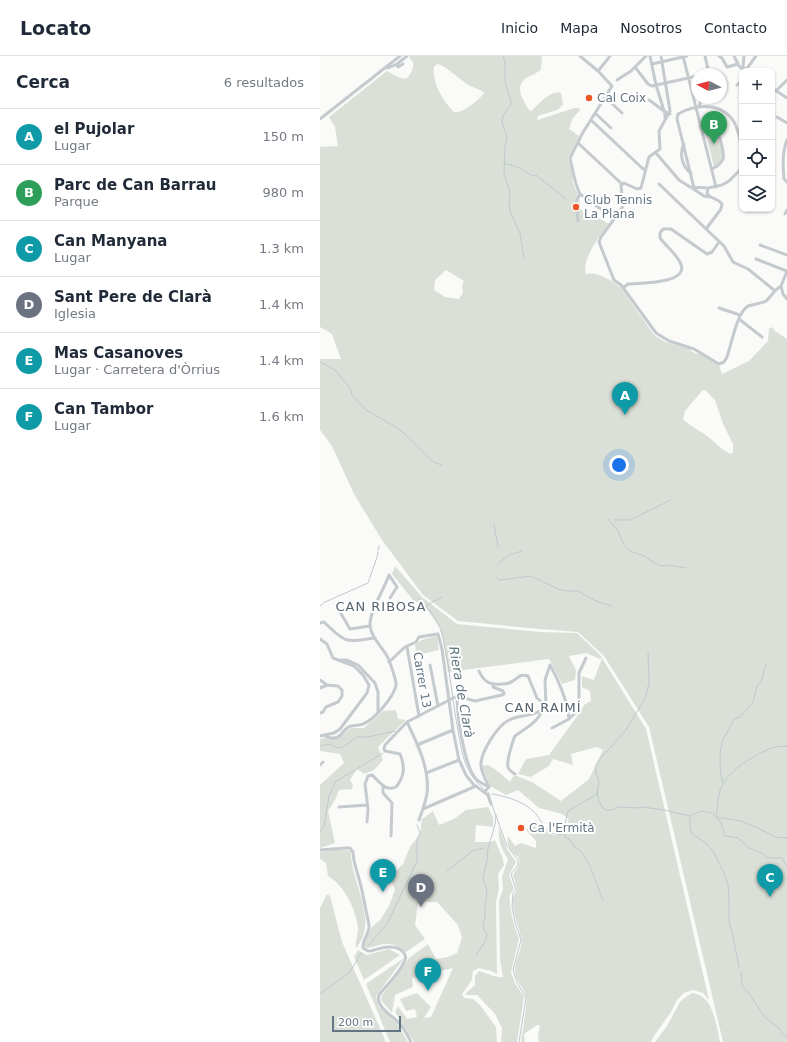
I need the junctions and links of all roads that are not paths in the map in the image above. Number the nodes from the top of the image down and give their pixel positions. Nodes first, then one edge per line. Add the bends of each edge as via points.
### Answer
1 (400, 56) edge
2 (407, 56) edge
3 (580, 56) edge
4 (610, 56) edge
5 (646, 56) edge
6 (650, 56) edge
7 (660, 56) edge
8 (685, 56) edge
9 (705, 56) edge
10 (719, 56) edge
11 (734, 56) edge
12 (744, 56) edge
13 (756, 56) edge
14 (662, 62) junction
15 (397, 64) junction
16 (403, 64) dead end
17 (652, 64) junction
18 (738, 64) junction
19 (635, 67) junction
20 (708, 68) edge
21 (742, 68) edge
22 (744, 68) edge
23 (747, 68) edge
24 (598, 70) dead end
25 (380, 72) junction
26 (689, 78) junction
27 (617, 80) dead end
28 (787, 80) edge
29 (666, 83) junction
30 (656, 85) junction
31 (776, 91) joint
32 (606, 98) junction
33 (787, 98) edge
34 (649, 100) dead end
35 (699, 104) edge
36 (698, 107) junction
37 (664, 111) junction
38 (622, 113) dead end
39 (596, 114) junction
40 (670, 114) junction
41 (778, 118) dead end
42 (320, 119) edge
43 (591, 120) junction
44 (665, 121) junction
45 (787, 123) edge
46 (700, 126) junction
47 (610, 128) dead end
48 (740, 140) edge
49 (787, 140) edge
50 (578, 143) junction
51 (656, 153) junction
52 (712, 169) junction
53 (645, 170) junction
54 (739, 171) edge
55 (787, 182) edge
56 (622, 184) junction
57 (659, 184) dead end
58 (690, 187) junction
59 (716, 187) junction
60 (694, 188) junction
61 (708, 188) junction
62 (580, 194) junction
63 (712, 198) junction
64 (605, 212) dead end
65 (578, 221) dead end
66 (706, 229) junction
67 (719, 242) junction
68 (760, 245) dead end
69 (787, 255) edge
70 (756, 259) dead end
71 (787, 271) edge
72 (781, 286) junction
73 (623, 288) junction
74 (774, 290) junction
75 (787, 299) edge
76 (719, 308) dead end
77 (740, 317) junction
78 (762, 337) dead end
79 (390, 598) dead end
80 (336, 605) dead end
81 (320, 623) edge
82 (370, 626) junction
83 (375, 638) junction
84 (320, 639) edge
85 (407, 647) junction
86 (586, 658) dead end
87 (338, 660) junction
88 (390, 662) junction
89 (430, 665) dead end
90 (480, 671) dead end
91 (320, 680) edge
92 (494, 684) junction
93 (327, 685) junction
94 (320, 688) edge
95 (457, 696) junction
96 (449, 701) junction
97 (438, 706) junction
98 (546, 706) junction
99 (542, 710) junction
100 (320, 713) edge
101 (378, 713) junction
102 (419, 716) junction
103 (569, 719) junction
104 (407, 722) junction
105 (552, 728) dead end
106 (453, 730) junction
107 (321, 736) edge
108 (417, 745) junction
109 (459, 760) junction
110 (323, 762) dead end
111 (320, 765) edge
112 (426, 773) junction
113 (515, 774) dead end
114 (383, 785) junction
115 (476, 786) junction
116 (489, 787) junction
117 (484, 792) junction
118 (491, 804) dead end
119 (367, 806) junction
120 (339, 807) dead end
121 (422, 810) junction
122 (419, 820) dead end
123 (367, 822) dead end
124 (391, 836) dead end
125 (320, 850) edge
126 (411, 1042) edge

1 - 25 street
2 - 15 street
3 - 32 street via 612,86
4 - 24 street
5 - 19 street
6 - 17 street
7 - 14 street
8 - 14 street
8 - 26 street
9 - 20 street
10 - 18 street via 727,66
11 - 18 street
12 - 22 street
13 - 23 street
14 - 17 street
14 - 29 street
15 - 16 street via 398,67
15 - 25 street
17 - 30 street
18 - 21 street
19 - 27 street
19 - 30 street via 648,84
25 - 42 street
26 - 29 street
26 - 36 street
28 - 31 street
29 - 30 street
29 - 40 street
30 - 37 street
31 - 33 street
32 - 38 street
32 - 39 street
34 - 37 street
35 - 36 street
36 - 46 street
36 - 48 street via 712,106 731,117
36 - 60 street via 677,116 684,144 681,154 684,166 691,173
37 - 40 street
37 - 44 street
39 - 43 street
39 - 47 street
40 - 44 street
41 - 45 street
43 - 50 street
43 - 53 street
44 - 51 street via 659,134 661,146
46 - 52 street
46 - 52 street via 712,126 719,133 724,153 717,166
49 - 55 street via 783,166 784,179
50 - 56 street
50 - 62 street via 570,158 575,184
51 - 53 street via 649,157
51 - 58 street via 679,180
52 - 59 street
53 - 56 street via 641,188
54 - 59 street via 729,181
56 - 73 street via 622,208 599,242 614,280
57 - 66 street
58 - 60 street
58 - 63 street
59 - 61 street
60 - 61 street
61 - 63 street via 707,193
62 - 64 street
62 - 65 street via 576,202
63 - 66 street via 722,204
66 - 67 street
67 - 73 street via 712,252 707,254 671,229 663,229 660,238 680,263 681,272 672,279 628,284
67 - 74 street via 729,252 733,262 748,269
68 - 69 street
70 - 71 street
71 - 72 street
72 - 74 street
72 - 75 street
73 - 77 street via 656,334 694,349 719,364 727,358
74 - 77 street via 765,301 747,307
76 - 77 street
77 - 78 street
79 - 82 street via 397,587 389,575
80 - 82 street via 350,629
81 - 83 street via 324,622 346,641
82 - 83 street
83 - 88 street
84 - 87 street via 326,644 332,658
85 - 88 street
85 - 96 street via 419,637 438,634
85 - 102 street, Carrer 13
86 - 103 street via 579,673 579,709
87 - 101 street via 347,660 358,665 375,683 378,692
87 - 107 street via 357,669 368,681 368,690 340,729
88 - 101 street via 396,684
89 - 97 street
90 - 92 street via 488,684
91 - 93 street
92 - 95 street via 494,687 504,694 475,701
92 - 98 street via 509,683 523,674 530,679 537,698
93 - 94 street
93 - 100 street via 338,686 342,690 342,696 338,702
95 - 96 street
95 - 116 street via 457,709 470,770 476,779
96 - 97 street
96 - 106 street
97 - 102 street
98 - 99 street
98 - 103 street via 545,680 550,665 568,707
99 - 113 street via 531,725 514,738 507,767
99 - 116 street via 510,720 495,733 481,766
101 - 107 street via 364,724 349,726 338,738
102 - 104 street
103 - 105 street
104 - 108 street
104 - 114 street via 384,749 400,754 404,774 396,787 389,789
106 - 108 street
106 - 109 street
108 - 112 street
109 - 112 street
109 - 115 street via 466,775
110 - 111 street
112 - 121 street via 427,794
114 - 119 street via 372,775 368,776 365,784
114 - 124 street via 383,793 392,802
115 - 117 street
115 - 121 street
116 - 117 street
117 - 118 street
119 - 120 street
119 - 123 street
121 - 122 street
125 - 126 street via 350,848 353,852 369,924 363,948 371,951 393,947 405,954 403,964 378,999 383,1009 402,1026

